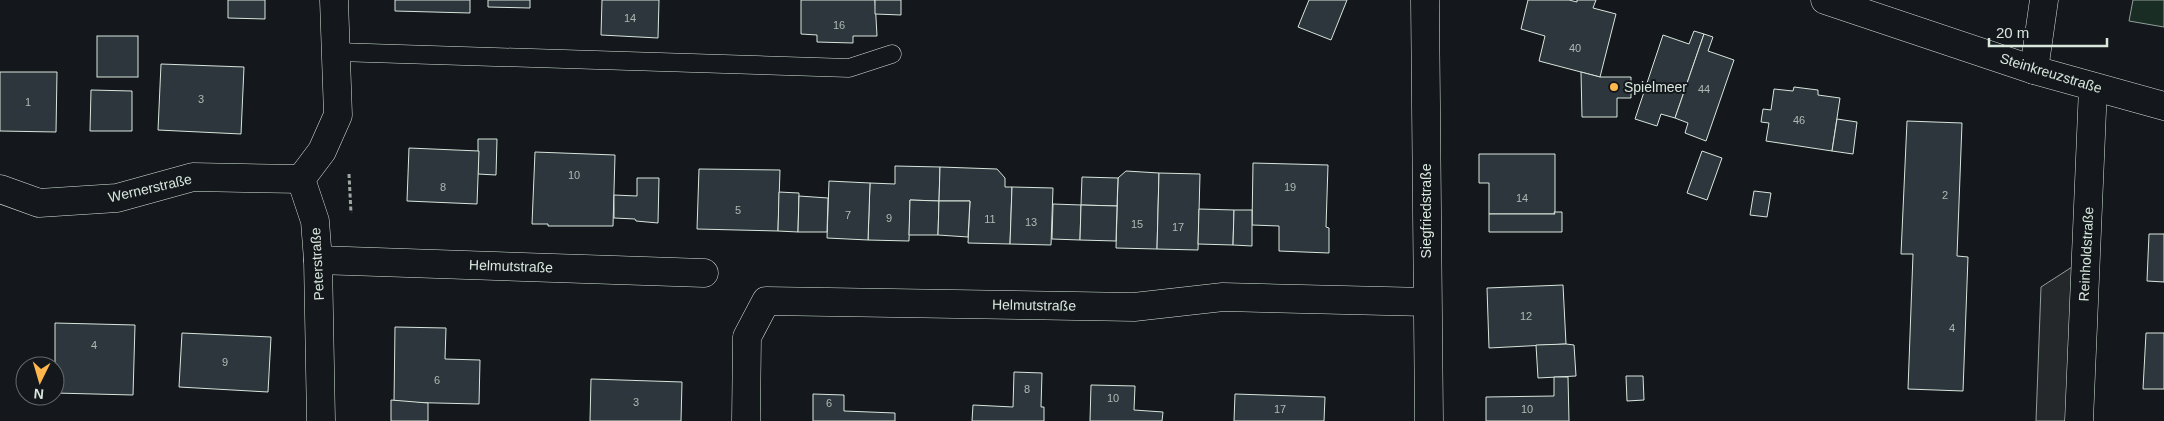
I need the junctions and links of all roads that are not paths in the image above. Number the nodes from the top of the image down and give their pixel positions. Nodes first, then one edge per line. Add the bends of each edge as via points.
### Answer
1 (334, 0) edge
2 (1425, 0) edge
3 (1825, 0) edge
4 (2044, 0) edge
5 (337, 52) junction
6 (892, 54) dead end
7 (2034, 70) junction
8 (2094, 87) junction
9 (2164, 106) edge
10 (301, 179) junction
11 (0, 190) edge
12 (318, 260) junction
13 (704, 273) dead end
14 (1427, 302) junction
15 (321, 421) edge
16 (746, 421) edge
17 (1429, 421) edge
18 (2079, 421) edge

1 - 5 street
2 - 14 street, Siegfriedstraße
3 - 7 street, Steinkreuzstraße
4 - 7 street
5 - 6 lane via 849,68
5 - 10 street via 338,115 322,151
7 - 8 street, Steinkreuzstraße
8 - 9 street, Steinkreuzstraße
8 - 18 street, Reinholdstraße
10 - 11 street, Wernerstraße via 193,178 118,198 40,203
10 - 12 street, Peterstraße via 315,221
12 - 13 street, Helmutstraße
12 - 15 street, Peterstraße
14 - 16 street, Helmutstraße via 1223,297 1134,307 766,301 747,338
14 - 17 street, Siegfriedstraße

